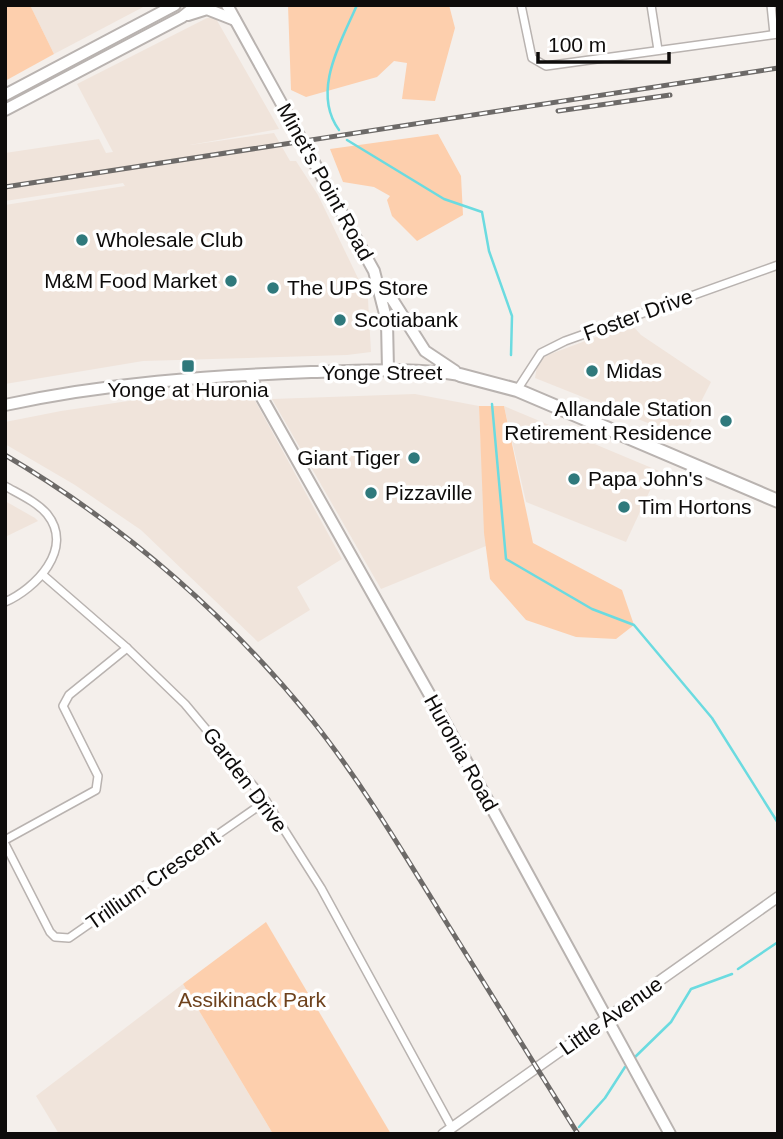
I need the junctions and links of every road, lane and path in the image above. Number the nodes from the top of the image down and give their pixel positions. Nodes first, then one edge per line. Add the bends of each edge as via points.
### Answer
1 (175, 5) edge
2 (197, 5) edge
3 (228, 5) edge
4 (521, 5) edge
5 (651, 5) edge
6 (771, 5) edge
7 (182, 17) junction
8 (235, 20) junction
9 (776, 34) edge
10 (658, 50) junction
11 (5, 95) edge
12 (5, 110) edge
13 (778, 265) edge
14 (382, 293) junction
15 (388, 370) junction
16 (248, 375) junction
17 (460, 375) junction
18 (517, 390) junction
19 (5, 405) edge
20 (5, 486) edge
21 (778, 501) edge
22 (43, 575) junction
23 (5, 602) edge
24 (127, 648) junction
25 (266, 801) junction
26 (5, 842) edge
27 (778, 897) edge
28 (606, 1019) junction
29 (447, 1131) edge
30 (670, 1134) edge

1 - 11 main road
2 - 7 main road
3 - 8 main road, Minet's Point Road
4 - 10 street via 533,58 545,66
5 - 10 street
6 - 9 street
7 - 8 main road via 207,9
7 - 12 main road
8 - 14 main road, Minet's Point Road via 362,247
9 - 10 street
13 - 18 street, Foster Drive via 565,341 541,353
14 - 15 main road, Minet's Point Road
14 - 17 main road via 392,299 425,351
15 - 16 main road, Yonge Street
15 - 17 main road, Yonge Street
16 - 19 main road, Yonge Street via 111,385
16 - 28 main road, Huronia Road
17 - 18 main road, Yonge Street
18 - 21 main road, Yonge Street
20 - 22 street via 37,506 52,523 54,550
22 - 23 street via 26,592
22 - 24 street, Garden Drive
24 - 25 street, Garden Drive via 198,718
24 - 26 street via 69,695 63,706 97,776 96,790
25 - 26 street, Trillium Crescent via 69,938 50,932
25 - 29 street, Garden Drive via 321,888
27 - 28 street, Little Avenue
28 - 29 street, Little Avenue
28 - 30 main road, Huronia Road

